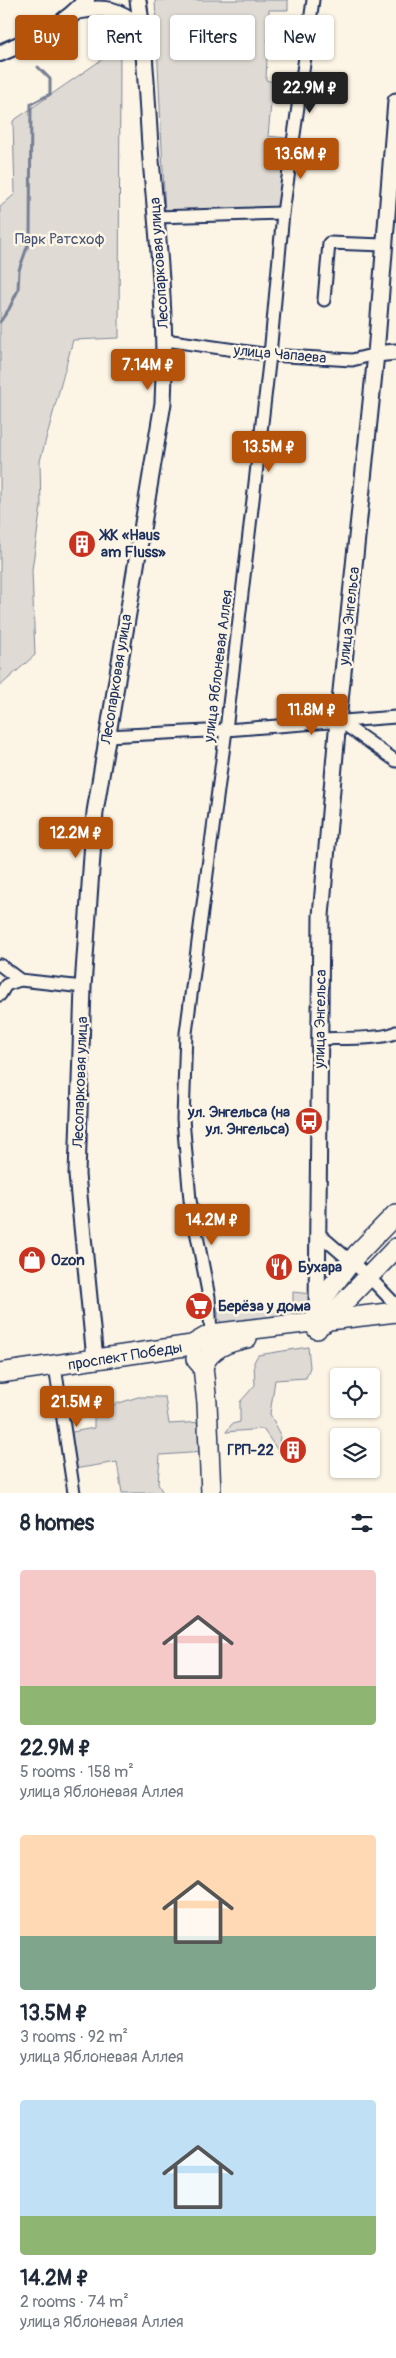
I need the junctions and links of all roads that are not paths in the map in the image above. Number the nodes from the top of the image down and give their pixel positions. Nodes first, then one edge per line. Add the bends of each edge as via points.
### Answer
1 (138, 0) edge
2 (313, 0) edge
3 (82, 5) edge
4 (122, 15) edge
5 (140, 15) edge
6 (0, 54) edge
7 (144, 60) edge
8 (396, 101) edge
9 (283, 213) junction
10 (156, 217) junction
11 (384, 245) junction
12 (324, 300) dead end
13 (165, 340) junction
14 (396, 352) edge
15 (376, 354) junction
16 (270, 355) junction
17 (396, 717) edge
18 (338, 720) junction
19 (226, 730) junction
20 (107, 736) junction
21 (396, 761) edge
22 (0, 965) edge
23 (20, 980) junction
24 (83, 987) junction
25 (0, 995) edge
26 (396, 1032) edge
27 (319, 1039) junction
28 (396, 1214) edge
29 (319, 1234) junction
30 (396, 1248) edge
31 (351, 1263) junction
32 (369, 1276) junction
33 (396, 1305) edge
34 (396, 1312) edge
35 (320, 1320) junction
36 (396, 1321) edge
37 (210, 1334) junction
38 (170, 1349) junction
39 (95, 1359) junction
40 (55, 1366) junction
41 (203, 1367) junction
42 (0, 1373) edge
43 (74, 1493) edge
44 (211, 1493) edge

1 - 5 street, Лесопарковая улица
2 - 9 street, улица Яблоневая Аллея
3 - 4 street
3 - 6 main road via 40,36
7 - 10 street, Лесопарковая улица
8 - 11 street, улица Энгельса
9 - 10 street
9 - 16 street, улица Яблоневая Аллея
10 - 13 street, Лесопарковая улица
11 - 12 street via 330,243
11 - 15 street, улица Энгельса
13 - 16 street, улица Чапаева
13 - 20 street, Лесопарковая улица via 162,403
14 - 15 street, улица Чапаева
15 - 16 street, улица Чапаева via 352,360
15 - 18 street, улица Энгельса
16 - 19 street, улица Яблоневая Аллея
17 - 18 street
18 - 19 street
18 - 21 street
18 - 27 street, улица Энгельса via 321,916
19 - 20 street
19 - 37 street, улица Яблоневая Аллея via 188,1009 183,1119 190,1200 209,1297
20 - 24 street, Лесопарковая улица via 95,812
22 - 23 street
23 - 24 street
23 - 25 street via 6,985
24 - 39 street, Лесопарковая улица via 77,1175
26 - 27 street via 374,1037
27 - 29 street, улица Энгельса
28 - 31 main road
29 - 31 street
29 - 35 street, улица Энгельса
30 - 32 main road
31 - 32 street
31 - 35 main road via 322,1298
32 - 33 street
32 - 35 main road
34 - 35 main road, проспект Победы
35 - 36 main road, проспект Победы
35 - 37 main road, проспект Победы
35 - 41 main road, проспект Победы via 228,1343 208,1355
37 - 38 main road, проспект Победы via 192,1346
38 - 39 main road, проспект Победы
38 - 41 main road via 188,1353
39 - 40 main road, проспект Победы
40 - 42 main road, проспект Победы
40 - 43 street
41 - 44 main road

